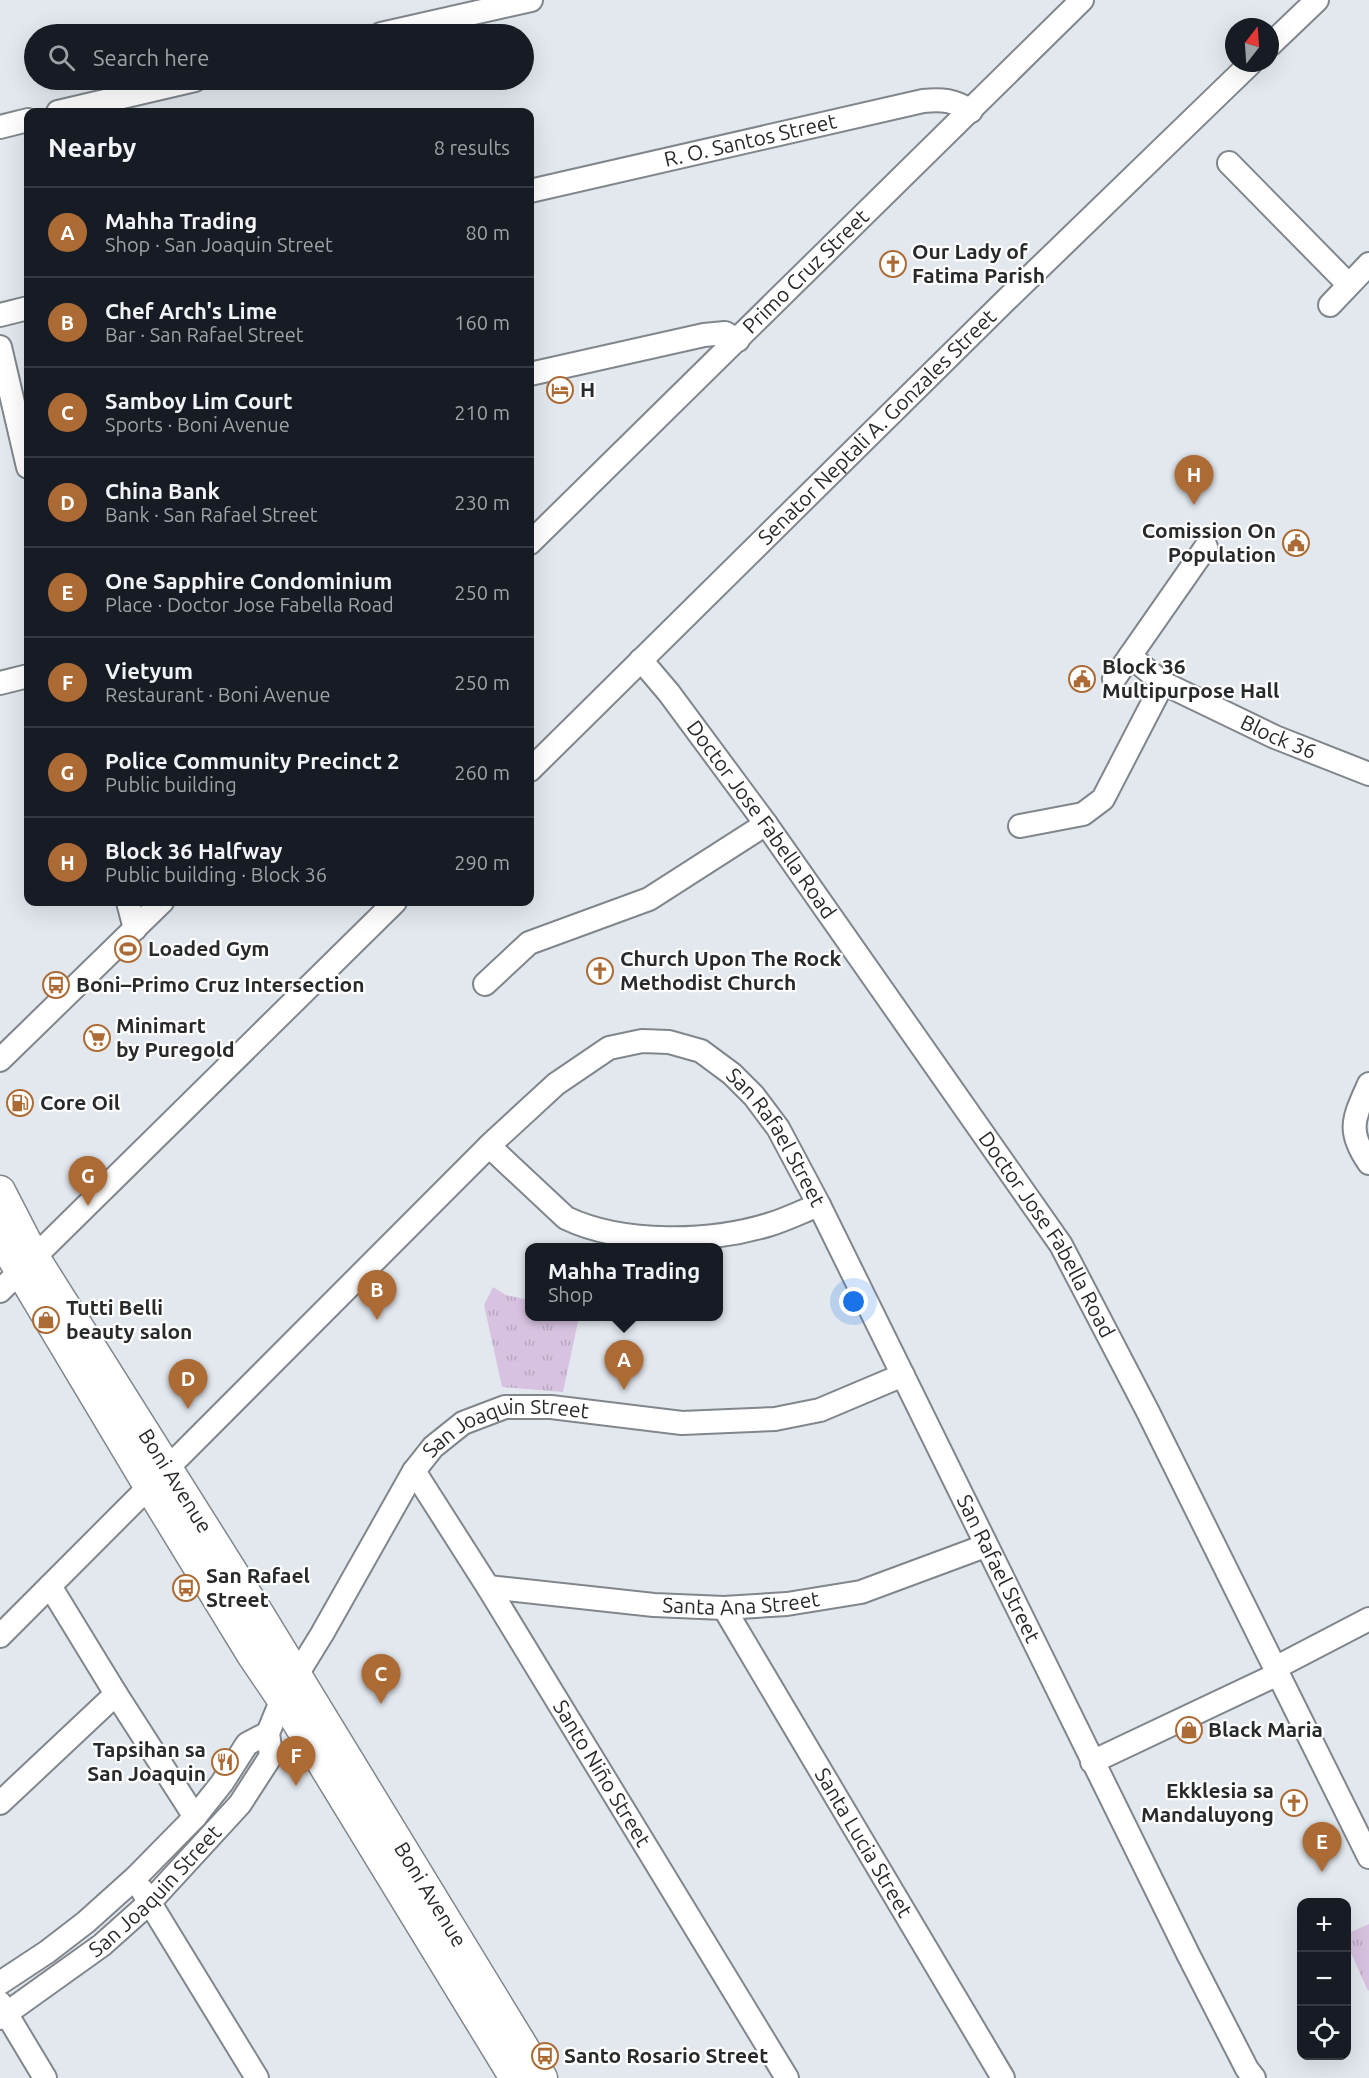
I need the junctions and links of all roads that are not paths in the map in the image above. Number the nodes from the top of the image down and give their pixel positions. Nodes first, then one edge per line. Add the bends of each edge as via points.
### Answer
1 (531, 0) edge
2 (1082, 0) edge
3 (1317, 0) edge
4 (425, 24) edge
5 (1279, 36) edge
6 (1242, 72) edge
7 (152, 90) edge
8 (75, 108) edge
9 (971, 111) junction
10 (24, 121) edge
11 (0, 126) edge
12 (1229, 163) dead end
13 (534, 190) edge
14 (1369, 264) edge
15 (1348, 284) junction
16 (1330, 305) dead end
17 (24, 309) edge
18 (0, 315) edge
19 (738, 340) junction
20 (0, 347) edge
21 (534, 373) edge
22 (24, 450) edge
23 (534, 539) edge
24 (1206, 548) dead end
25 (1130, 656) junction
26 (641, 660) junction
27 (24, 677) edge
28 (1114, 679) dead end
29 (0, 683) edge
30 (1163, 683) junction
31 (534, 766) edge
32 (1369, 774) edge
33 (766, 824) junction
34 (1020, 826) dead end
35 (130, 906) edge
36 (158, 906) edge
37 (391, 906) edge
38 (135, 928) junction
39 (485, 984) dead end
40 (0, 1060) edge
41 (1369, 1084) edge
42 (489, 1146) junction
43 (1369, 1163) edge
44 (0, 1191) edge
45 (819, 1205) junction
46 (0, 1237) edge
47 (18, 1273) edge
48 (903, 1375) junction
49 (414, 1471) junction
50 (158, 1478) junction
51 (985, 1546) junction
52 (50, 1586) junction
53 (489, 1587) junction
54 (723, 1608) junction
55 (1369, 1620) edge
56 (0, 1636) edge
57 (1277, 1671) junction
58 (289, 1688) junction
59 (116, 1694) junction
60 (268, 1733) junction
61 (1092, 1762) junction
62 (0, 1803) edge
63 (195, 1817) junction
64 (1361, 1820) edge
65 (1369, 1857) edge
66 (135, 1878) junction
67 (149, 1903) junction
68 (0, 1983) edge
69 (2, 2012) edge
70 (45, 2078) edge
71 (257, 2078) edge
72 (515, 2078) edge
73 (542, 2078) edge
74 (786, 2078) edge
75 (1003, 2078) edge
76 (1254, 2078) edge

1 - 4 street
2 - 9 street, Primo Cruz Street
3 - 5 street
6 - 26 street, Senator Neptali A. Gonzales Street
7 - 8 street
9 - 13 street, R. O. Santos Street via 952,101 923,101
9 - 19 street, Primo Cruz Street
10 - 11 street
12 - 15 street
14 - 15 street
15 - 16 street
17 - 18 street
19 - 21 street via 725,333 704,335
19 - 23 street, Primo Cruz Street
20 - 22 street
24 - 25 street
25 - 28 street
25 - 30 street, Block 36
26 - 31 street, Senator Neptali A. Gonzales Street
26 - 33 street, Doctor Jose Fabella Road
27 - 29 street
30 - 32 street, Block 36 via 1275,737
30 - 34 street via 1103,799 1083,814
33 - 39 street via 649,899 529,943
33 - 57 street, Doctor Jose Fabella Road via 1061,1245
35 - 38 street
36 - 38 street
37 - 47 street
38 - 40 street
41 - 43 street via 1356,1113 1354,1131
42 - 45 street via 566,1218 626,1236 673,1239 730,1233 771,1224
42 - 45 street, San Rafael Street via 556,1084 609,1048 642,1041 669,1042 700,1051 754,1096 778,1128
42 - 50 street, San Rafael Street
44 - 47 main road, Boni Avenue
45 - 48 street, San Rafael Street
46 - 47 main road, Boni Avenue
47 - 50 main road, Boni Avenue
48 - 49 street, San Joaquin Street via 820,1410 775,1419 682,1423 551,1407 506,1407 463,1423 433,1447
48 - 51 street, San Rafael Street
49 - 53 street, Santo Niño Street
49 - 58 street, San Joaquin Street
50 - 52 street, San Rafael Street
50 - 58 main road, Boni Avenue
51 - 54 street, Santa Ana Street via 861,1592 787,1604
51 - 61 street, San Rafael Street
52 - 56 street, San Rafael Street
52 - 59 street
53 - 54 street, Santa Ana Street via 654,1605
53 - 74 street, Santo Niño Street
54 - 75 street, Santa Lucia Street
55 - 57 street
57 - 61 street
57 - 64 street, Doctor Jose Fabella Road
58 - 60 street, San Joaquin Street
58 - 72 main road, Boni Avenue
58 - 73 main road, Boni Avenue
59 - 62 street
59 - 63 street
60 - 63 street, San Joaquin Street via 247,1744
60 - 67 street, San Joaquin Street via 271,1756 240,1804
61 - 76 street, San Rafael Street
63 - 66 street, San Joaquin Street
64 - 65 street, Doctor Jose Fabella Road
66 - 67 street
66 - 68 street, San Joaquin Street via 86,1922
67 - 69 street, San Joaquin Street via 102,1946
67 - 71 street
69 - 70 street

